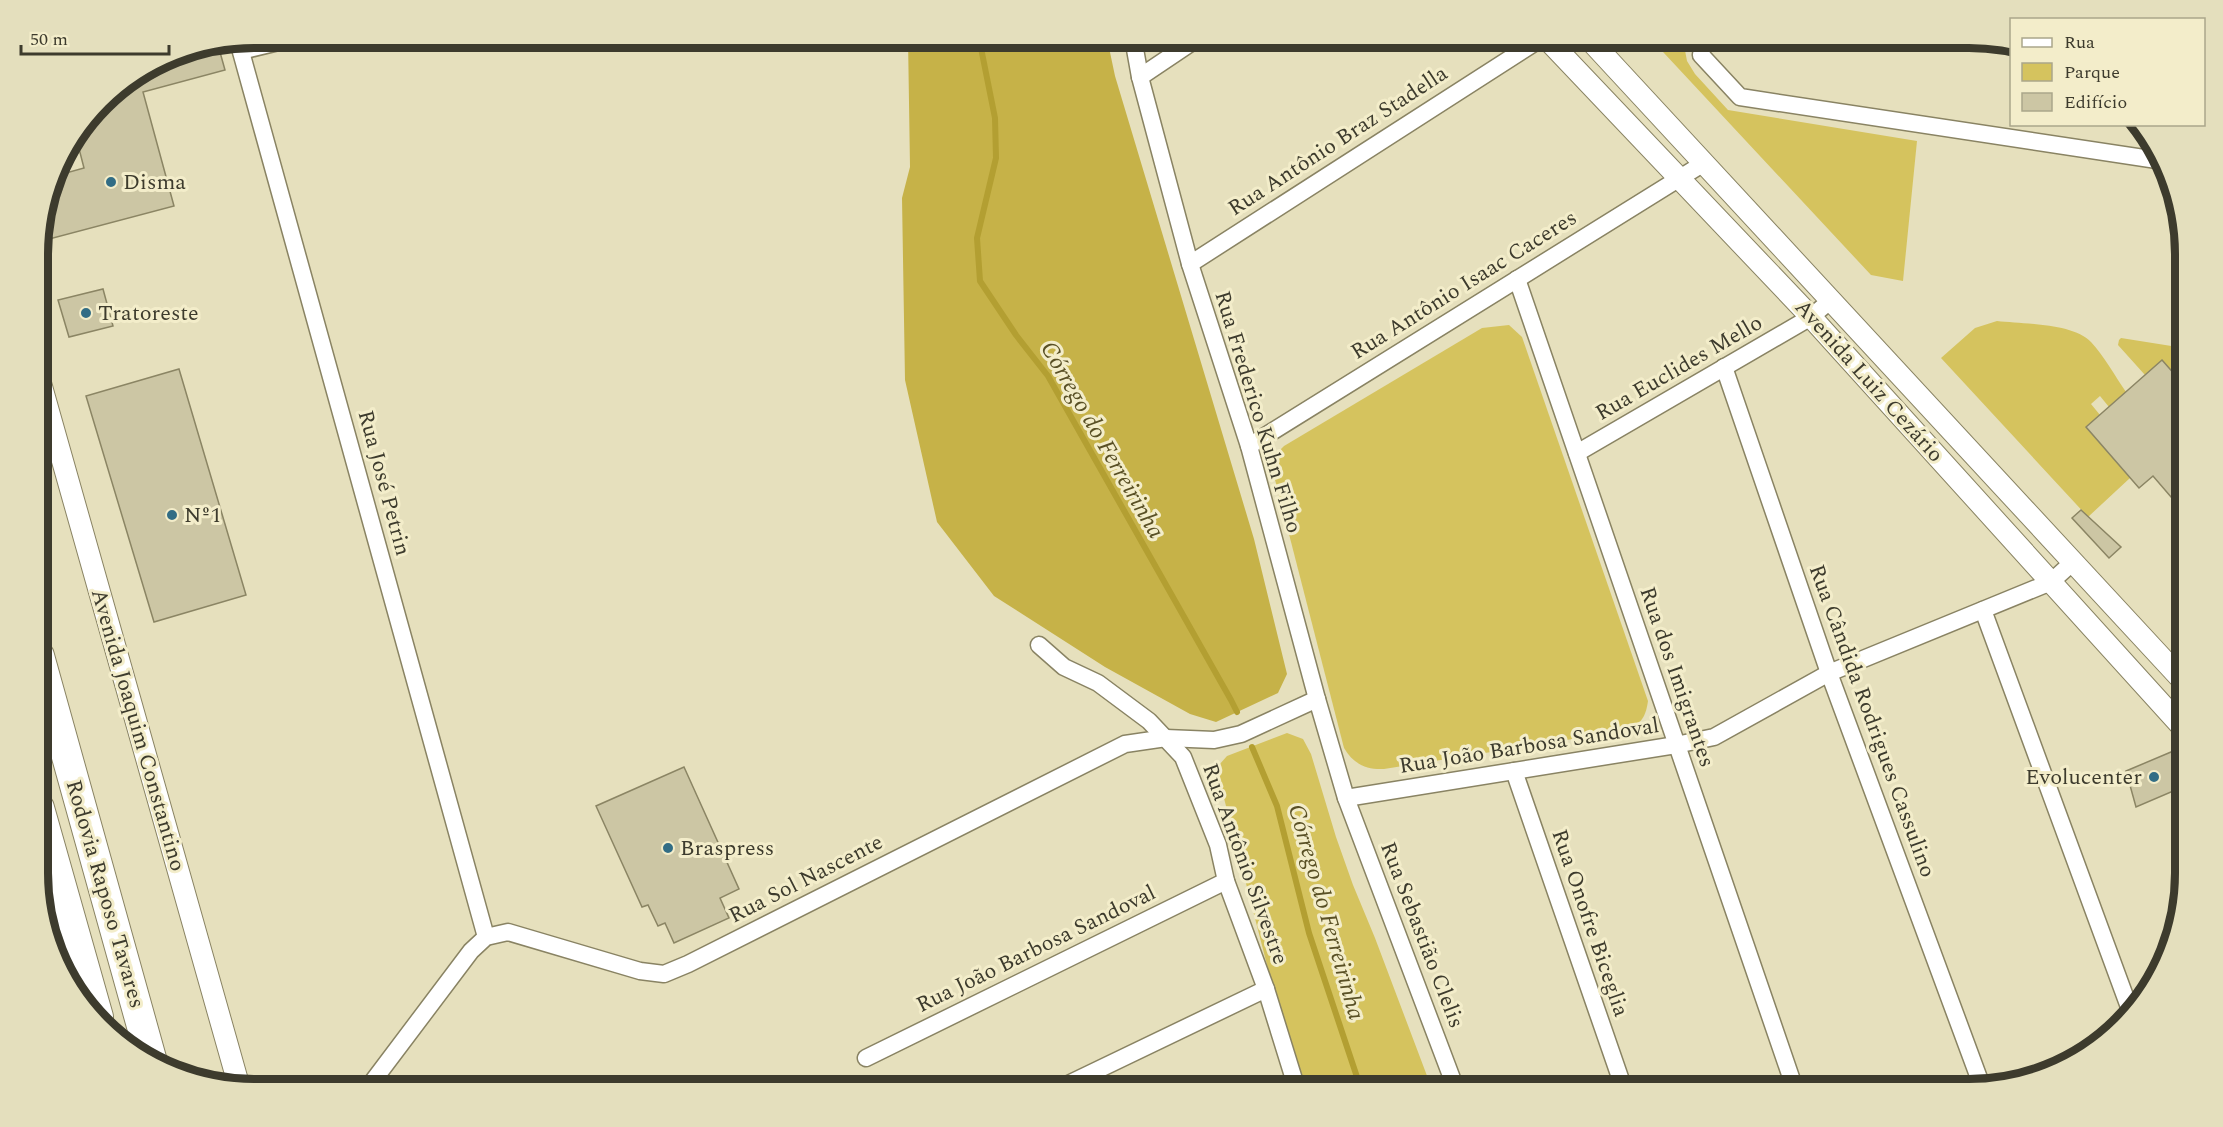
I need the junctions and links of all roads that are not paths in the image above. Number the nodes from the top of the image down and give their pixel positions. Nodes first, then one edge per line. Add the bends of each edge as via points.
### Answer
1 (240, 48) edge
2 (1135, 48) edge
3 (1183, 48) edge
4 (1526, 48) edge
5 (1556, 48) edge
6 (1597, 48) edge
7 (1702, 48) edge
8 (1140, 77) junction
9 (2151, 159) edge
10 (1704, 163) junction
11 (1680, 177) junction
12 (1190, 264) junction
13 (1517, 279) junction
14 (1831, 300) junction
15 (1811, 317) junction
16 (1724, 368) junction
17 (48, 409) edge
18 (1249, 446) junction
19 (1577, 453) junction
20 (2073, 562) junction
21 (2051, 582) junction
22 (1983, 610) junction
23 (1039, 645) dead end
24 (2175, 671) edge
25 (1829, 673) junction
26 (48, 688) edge
27 (1317, 699) junction
28 (2175, 719) edge
29 (1166, 738) junction
30 (1676, 745) junction
31 (1514, 771) junction
32 (1346, 798) junction
33 (48, 840) edge
34 (1226, 881) junction
35 (486, 937) junction
36 (1266, 989) junction
37 (94, 1002) edge
38 (2128, 1004) edge
39 (148, 1049) edge
40 (866, 1058) dead end
41 (237, 1078) edge
42 (375, 1079) edge
43 (1079, 1079) edge
44 (1294, 1079) edge
45 (1452, 1079) edge
46 (1621, 1079) edge
47 (1792, 1079) edge
48 (1979, 1079) edge

1 - 35 street, Rua José Petrin
2 - 8 street, Rua Frederico Kuhn Filho
3 - 8 street
4 - 12 street, Rua Antônio Braz Stadella
5 - 11 street, Avenida Luiz Cezário
6 - 10 street, Avenida Luiz Cezário
7 - 9 street via 1701,55 1740,97
8 - 12 street, Rua Frederico Kuhn Filho
10 - 11 street, Rua Antônio Isaac Caceres
10 - 14 street, Avenida Luiz Cezário
11 - 13 street, Rua Antônio Isaac Caceres
11 - 15 street, Avenida Luiz Cezário
12 - 18 street, Rua Frederico Kuhn Filho
13 - 18 street, Rua Antônio Isaac Caceres
13 - 19 street, Rua dos Imigrantes
14 - 15 street, Rua Euclides Mello
14 - 20 street, Avenida Luiz Cezário
15 - 16 street, Rua Euclides Mello
15 - 21 street, Avenida Luiz Cezário
16 - 19 street, Rua Euclides Mello
16 - 25 street, Rua Cândida Rodrigues Cassulino
17 - 41 street, Avenida Joaquim Constantino
18 - 27 street, Rua Frederico Kuhn Filho
19 - 30 street, Rua dos Imigrantes
20 - 21 street, Rua João Barbosa Sandoval
20 - 24 street, Avenida Luiz Cezário
21 - 22 street, Rua João Barbosa Sandoval
21 - 28 street, Avenida Luiz Cezário
22 - 25 street, Rua João Barbosa Sandoval
22 - 38 street
23 - 29 street, Rua Antônio Silvestre via 1064,667 1098,683
25 - 30 street, Rua João Barbosa Sandoval via 1714,737
25 - 48 street, Rua Cândida Rodrigues Cassulino
26 - 39 highway, Rodovia Raposo Tavares
27 - 29 street, Rua Sol Nascente via 1241,734 1214,740
27 - 32 street, Rua Frederico Kuhn Filho
29 - 34 street, Rua Antônio Silvestre via 1182,757 1203,805
29 - 35 street, Rua Sol Nascente via 1125,744 664,974 640,971 508,932
30 - 31 street, Rua João Barbosa Sandoval
30 - 47 street, Rua dos Imigrantes
31 - 32 street, Rua João Barbosa Sandoval
31 - 46 street, Rua Onofre Biceglia
32 - 45 street, Rua Sebastião Clelis
33 - 37 highway, Rodovia Raposo Tavares
34 - 36 street, Rua Antônio Silvestre
34 - 40 street, Rua João Barbosa Sandoval
35 - 42 street via 471,951
36 - 43 street
36 - 44 street, Rua Antônio Silvestre

